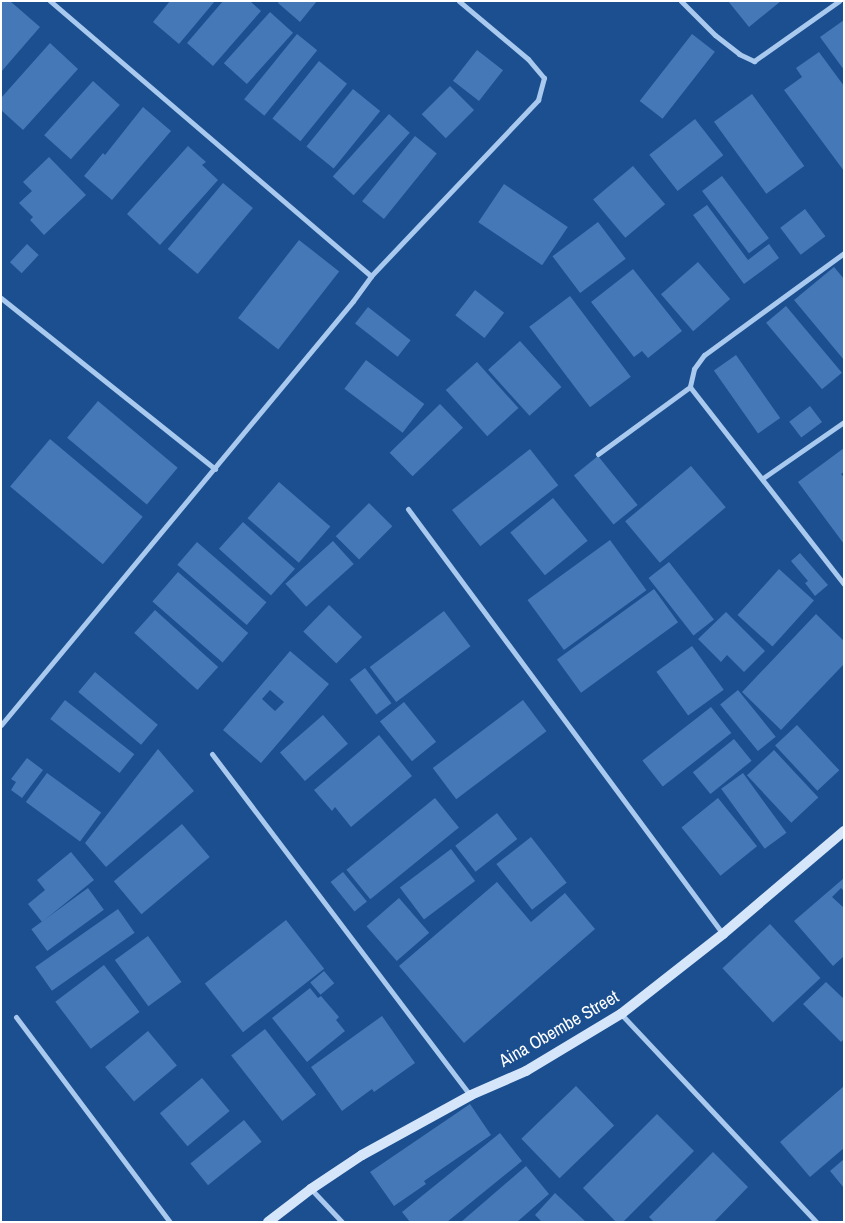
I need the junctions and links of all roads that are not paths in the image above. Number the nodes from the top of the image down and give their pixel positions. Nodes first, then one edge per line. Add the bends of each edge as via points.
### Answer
1 (50, 1) edge
2 (459, 1) edge
3 (682, 1) edge
4 (839, 1) edge
5 (844, 253) edge
6 (371, 276) junction
7 (1, 298) edge
8 (690, 387) junction
9 (844, 422) edge
10 (598, 454) dead end
11 (215, 468) junction
12 (763, 478) junction
13 (408, 509) dead end
14 (844, 584) edge
15 (1, 726) edge
16 (212, 754) dead end
17 (844, 830) edge
18 (722, 934) junction
19 (621, 1014) junction
20 (16, 1017) dead end
21 (470, 1095) junction
22 (311, 1189) junction
23 (170, 1222) edge
24 (268, 1222) edge
25 (342, 1222) edge
26 (816, 1222) edge

1 - 6 street
2 - 6 street via 528,59 544,78 538,100
3 - 4 street via 715,35 754,61
5 - 8 street via 704,355 694,370
6 - 11 street
7 - 11 street
8 - 10 street
8 - 12 street
9 - 12 street
11 - 15 street
12 - 14 street
13 - 18 street
16 - 21 street
17 - 18 street, Aina Obembe Street
18 - 19 street, Aina Obembe Street
19 - 21 street, Aina Obembe Street via 526,1071
19 - 26 street
20 - 23 street
21 - 22 street, Aina Obembe Street via 362,1155
22 - 24 street, Aina Obembe Street
22 - 25 street

